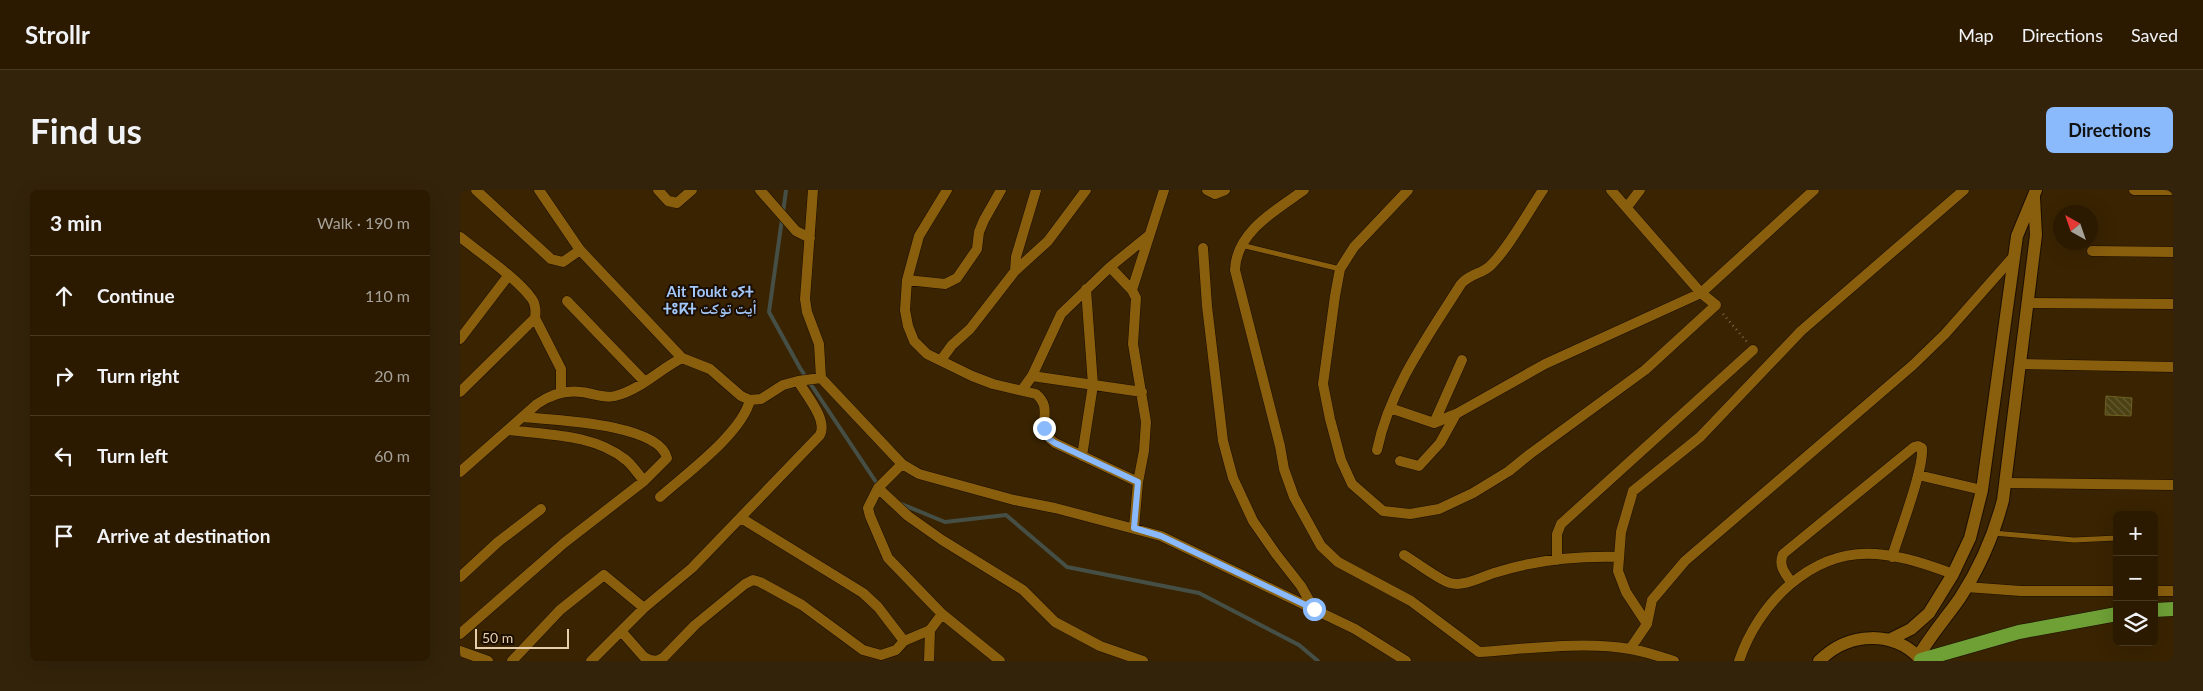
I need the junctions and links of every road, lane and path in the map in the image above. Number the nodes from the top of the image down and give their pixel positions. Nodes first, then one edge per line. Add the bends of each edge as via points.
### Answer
1 (476, 190) edge
2 (540, 190) edge
3 (658, 190) edge
4 (692, 190) edge
5 (760, 190) edge
6 (813, 190) edge
7 (947, 190) edge
8 (1001, 190) edge
9 (1036, 190) edge
10 (1086, 190) edge
11 (1164, 190) edge
12 (1206, 190) edge
13 (1225, 190) edge
14 (1304, 190) edge
15 (1408, 190) edge
16 (1543, 190) edge
17 (1611, 190) edge
18 (1640, 190) edge
19 (1814, 190) edge
20 (1964, 190) edge
21 (2134, 190) edge
22 (2173, 190) edge
23 (2035, 194) edge
24 (1627, 207) junction
25 (2036, 235) junction
26 (1148, 236) junction
27 (2018, 236) junction
28 (460, 237) edge
29 (810, 238) junction
30 (1241, 245) junction
31 (1204, 248) dead end
32 (580, 250) junction
33 (2092, 251) dead end
34 (2173, 252) edge
35 (2014, 256) junction
36 (1110, 266) junction
37 (1340, 269) junction
38 (1015, 271) junction
39 (508, 276) junction
40 (907, 280) junction
41 (1086, 289) junction
42 (1132, 290) junction
43 (1701, 293) junction
44 (566, 301) dead end
45 (2028, 304) junction
46 (2173, 304) edge
47 (1716, 305) junction
48 (535, 318) junction
49 (460, 339) edge
50 (1753, 350) joint
51 (682, 358) junction
52 (941, 360) junction
53 (1462, 360) dead end
54 (2021, 364) junction
55 (2173, 367) edge
56 (1032, 376) junction
57 (821, 378) junction
58 (644, 381) junction
59 (798, 381) junction
60 (1093, 385) junction
61 (1022, 390) junction
62 (460, 392) edge
63 (1142, 392) junction
64 (561, 393) junction
65 (750, 400) junction
66 (1390, 408) junction
67 (1456, 414) junction
68 (522, 417) junction
69 (1434, 423) junction
70 (509, 430) junction
71 (1377, 450) dead end
72 (1082, 456) junction
73 (1400, 461) dead end
74 (902, 464) junction
75 (460, 472) edge
76 (1918, 475) junction
77 (644, 481) junction
78 (1138, 482) junction
79 (2006, 482) junction
80 (2173, 485) edge
81 (878, 488) junction
82 (1982, 490) junction
83 (660, 497) dead end
84 (542, 510) dead end
85 (741, 518) junction
86 (1134, 528) junction
87 (1993, 533) junction
88 (2113, 538) edge
89 (1404, 555) dead end
90 (1619, 557) junction
91 (1892, 557) junction
92 (1557, 560) junction
93 (1953, 574) junction
94 (460, 578) edge
95 (1792, 583) junction
96 (1966, 587) junction
97 (2113, 591) edge
98 (2158, 591) edge
99 (2173, 591) edge
100 (644, 608) junction
101 (1314, 609) junction
102 (2173, 609) edge
103 (2158, 610) edge
104 (942, 614) junction
105 (2113, 615) edge
106 (1647, 624) junction
107 (930, 630) junction
108 (622, 632) junction
109 (460, 634) edge
110 (1890, 640) junction
111 (904, 641) junction
112 (1630, 649) junction
113 (460, 651) edge
114 (1920, 659) edge
115 (931, 660) edge
116 (488, 661) edge
117 (512, 661) edge
118 (591, 661) edge
119 (1000, 661) edge
120 (1142, 661) edge
121 (1406, 661) edge
122 (1674, 661) edge
123 (1739, 661) edge
124 (1820, 661) edge

1 - 32 street via 551,259 563,262
2 - 32 street
3 - 4 street via 668,201 677,203
5 - 29 street via 796,231
6 - 29 street
7 - 40 street via 919,236
8 - 40 street via 979,232 977,248 957,278 946,284
9 - 38 street via 1016,257
10 - 38 street via 1048,240
11 - 26 street
12 - 13 street via 1215,194
14 - 30 street via 1260,223
15 - 37 street via 1354,248
16 - 66 street via 1496,260 1481,272 1468,276 1461,284 1407,369
17 - 24 street
18 - 24 street
19 - 43 street
20 - 90 street via 1801,331 1700,437 1632,491 1621,532
21 - 22 street
23 - 25 street
23 - 27 street
24 - 43 street
25 - 27 street via 2024,231
25 - 45 street
26 - 36 street
26 - 42 street
27 - 35 street
28 - 39 street
29 - 57 street via 805,299 819,344
30 - 37 lane
30 - 112 street via 1235,256 1235,270 1284,469 1294,498 1321,546 1338,562 1411,601 1479,652 1558,647
31 - 101 street via 1207,306 1223,441 1233,478 1253,521
32 - 51 street
33 - 34 street
35 - 82 street
35 - 106 street via 1914,365 1685,561 1652,600
36 - 41 street
36 - 42 street
37 - 47 street via 1323,384 1339,452 1352,484 1383,511 1410,514 1439,509 1509,471 1645,370
38 - 52 street
39 - 48 street via 532,299
39 - 49 street
40 - 52 street via 905,310 914,341 927,354
41 - 56 street via 1061,314
41 - 60 street
42 - 63 street via 1136,298 1133,344
43 - 47 street
43 - 67 street via 1545,364
44 - 58 street
45 - 46 street
45 - 54 street
47 - 50 path
48 - 62 street
48 - 64 street via 561,370
50 - 92 street via 1560,524
51 - 58 street
51 - 65 street via 710,370
52 - 61 street via 993,384
53 - 69 street
54 - 55 street
54 - 79 street
56 - 60 street
56 - 61 street
57 - 59 street
57 - 74 street
58 - 64 street via 613,397 581,392
59 - 65 street via 783,385 761,400
59 - 85 street via 822,421 823,429
60 - 63 street
60 - 72 street
61 - 72 street via 1042,399 1046,437
63 - 78 street via 1146,422
64 - 68 street via 549,396
65 - 83 street via 740,422
66 - 69 street
66 - 71 street
67 - 69 street
67 - 73 street via 1440,443 1419,466
68 - 70 street
68 - 77 street via 605,426 651,440 667,458
70 - 75 street
70 - 77 street via 595,443 627,461
72 - 78 street
74 - 81 street
74 - 86 street via 919,474
76 - 82 street
76 - 91 street
76 - 95 street via 1923,453 1918,446 1784,554 1782,568
77 - 109 street via 564,543
78 - 86 street
79 - 80 street
79 - 87 street
81 - 104 street via 868,508 888,558
81 - 120 street via 908,516 942,540 1023,590 1055,622 1100,646
82 - 93 street via 1970,538
84 - 94 street via 498,542
85 - 100 street via 692,568
85 - 111 street via 863,594 878,607
86 - 101 street via 1161,536
87 - 88 lane via 2074,540
87 - 96 street
89 - 92 street via 1450,583 1463,584 1507,569
90 - 92 street
90 - 106 street via 1618,571 1626,592
91 - 93 street
91 - 95 street via 1860,554 1844,557 1815,568
93 - 110 street via 1924,617 1911,629
95 - 123 street via 1766,609
96 - 97 street via 2021,591
96 - 114 street
98 - 99 street
100 - 108 street
100 - 117 street via 604,575 560,610
101 - 121 street
102 - 103 highway
104 - 107 street
104 - 119 street
105 - 114 highway via 2019,632
106 - 112 street
107 - 111 street
107 - 115 street
108 - 111 street via 644,657 657,661 671,651 694,625 753,580 802,605 863,650 881,654 896,650
108 - 118 street
110 - 114 street
110 - 124 street via 1857,639 1841,644
112 - 122 street
113 - 116 street

